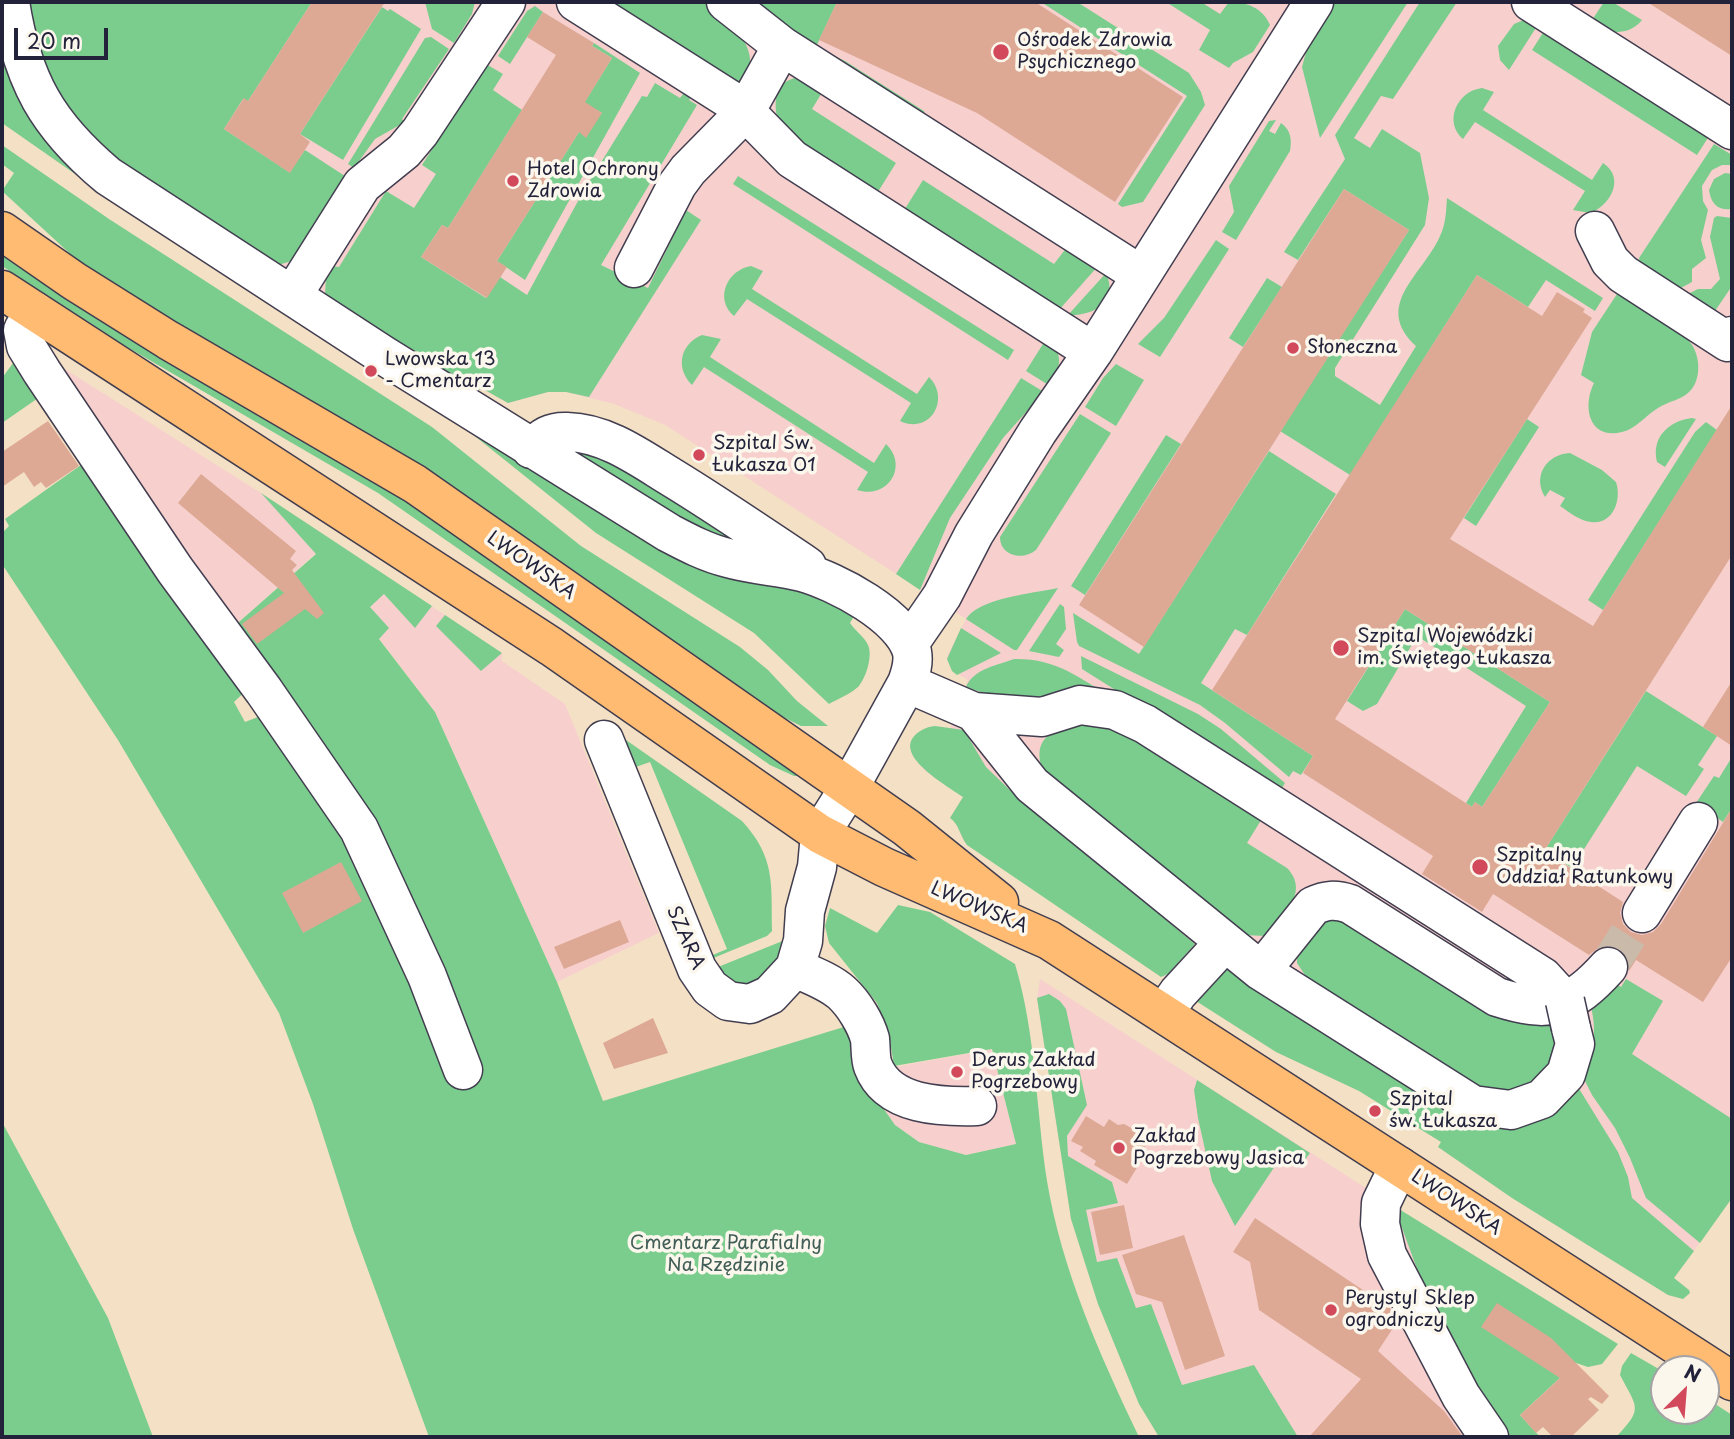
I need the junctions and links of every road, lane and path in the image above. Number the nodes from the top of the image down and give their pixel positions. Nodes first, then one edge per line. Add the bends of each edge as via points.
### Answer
1 (10, 2) edge
2 (506, 2) edge
3 (576, 2) edge
4 (726, 2) edge
5 (1314, 2) edge
6 (1531, 2) edge
7 (782, 46) junction
8 (745, 112) junction
9 (1732, 130) edge
10 (2, 231) edge
11 (1595, 231) dead end
12 (634, 268) dead end
13 (1142, 275) junction
14 (2, 290) edge
15 (292, 296) junction
16 (34, 311) junction
17 (1732, 336) edge
18 (1093, 352) junction
19 (531, 449) junction
20 (835, 585) junction
21 (909, 644) junction
22 (907, 683) junction
23 (974, 712) junction
24 (604, 740) dead end
25 (849, 788) junction
26 (1698, 822) dead end
27 (820, 834) junction
28 (1642, 914) tunnel mouth
29 (1039, 934) junction
30 (1225, 942) junction
31 (795, 968) junction
32 (1608, 968) tunnel mouth
33 (1261, 971) junction
34 (1164, 1013) junction
35 (463, 1070) dead end
36 (977, 1106) dead end
37 (1399, 1166) junction
38 (1732, 1381) edge
39 (1489, 1437) edge

1 - 15 street via 20,53 33,87 82,154 108,176
2 - 15 street via 420,132 362,185
3 - 8 street
4 - 7 street
5 - 13 street
6 - 9 street
7 - 8 street
7 - 13 street
8 - 12 street via 677,185
8 - 18 street via 792,159
10 - 25 main road, LWOWSKA via 168,340 415,484
11 - 17 street via 1610,261 1623,274 1728,342
13 - 18 street
14 - 16 main road, LWOWSKA
15 - 19 street
16 - 27 main road, LWOWSKA via 569,659
16 - 35 street via 23,330 42,372 175,570 359,829 427,976
18 - 21 street via 1038,431
19 - 20 street via 698,548 729,559 804,573
19 - 20 street via 542,436 558,432 611,442 692,489
20 - 21 street via 891,621
21 - 22 street via 913,667
22 - 23 street
22 - 25 street
23 - 30 street via 1032,785
23 - 33 street, bridge via 1042,717 1080,705 1115,710 1145,724 1543,977 1565,1002 1575,1044 1566,1074 1542,1099 1511,1110 1473,1105
24 - 31 street, SZARA via 662,887 709,988 728,1001 750,1004 770,995
25 - 27 street
25 - 29 main road, LWOWSKA via 907,828
26 - 28 street
27 - 29 main road, LWOWSKA
27 - 31 street, SZARA
29 - 34 main road, LWOWSKA
30 - 33 street
30 - 34 street
31 - 36 street via 842,993 856,1010 869,1036 873,1065 894,1090 919,1102
32 - 33 street via 1569,1001 1547,1007 1522,1005 1497,997 1337,900 1313,906
34 - 37 main road, LWOWSKA
37 - 38 main road, LWOWSKA
37 - 39 street via 1381,1203 1387,1255 1461,1396

